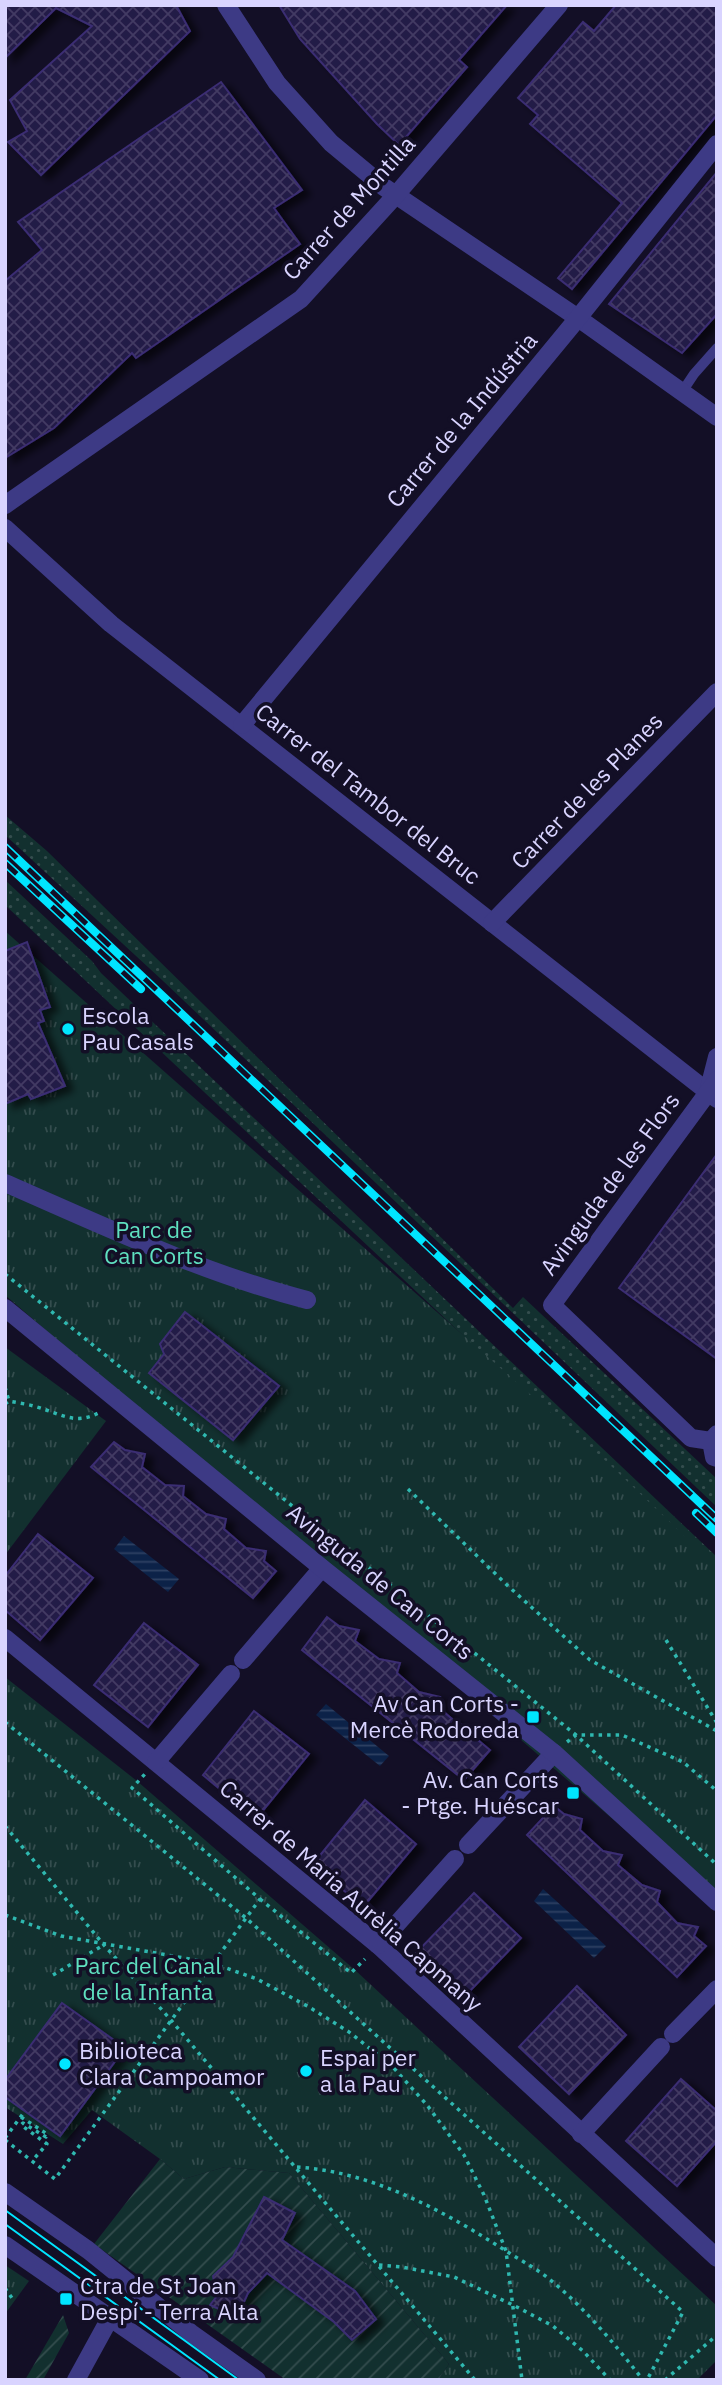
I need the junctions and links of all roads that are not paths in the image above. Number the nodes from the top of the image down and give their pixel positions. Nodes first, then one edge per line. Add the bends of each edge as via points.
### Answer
1 (226, 5) edge
2 (559, 5) edge
3 (717, 144) edge
4 (395, 196) junction
5 (578, 318) junction
6 (717, 348) edge
7 (682, 392) junction
8 (717, 417) edge
9 (5, 505) edge
10 (5, 528) edge
11 (717, 692) edge
12 (242, 725) junction
13 (492, 923) junction
14 (717, 1057) edge
15 (714, 1090) edge
16 (5, 1183) edge
17 (307, 1300) dead end
18 (5, 1308) edge
19 (715, 1444) edge
20 (322, 1568) junction
21 (5, 1639) edge
22 (554, 1753) junction
23 (156, 1762) junction
24 (468, 1845) dead end
25 (455, 1859) dead end
26 (717, 1902) edge
27 (378, 1945) junction
28 (717, 1989) edge
29 (673, 2034) dead end
30 (661, 2048) dead end
31 (581, 2134) junction
32 (5, 2192) edge
33 (5, 2245) edge
34 (717, 2259) edge
35 (110, 2318) junction
36 (76, 2380) edge
37 (200, 2380) edge
38 (257, 2380) edge

1 - 4 street via 277,83 331,143
2 - 4 street, Carrer de Montilla
3 - 5 street, Carrer de la Indústria
4 - 5 street
4 - 9 street, Carrer de Montilla via 301,299
5 - 7 street
5 - 12 street, Carrer de la Indústria
6 - 7 lane
7 - 8 street
10 - 12 street, Carrer del Tambor del Bruc via 111,624
11 - 13 street, Carrer de les Planes
12 - 13 street, Carrer del Tambor del Bruc
13 - 15 street, Carrer del Tambor del Bruc
14 - 15 street, Avinguda de les Flors
15 - 19 street, Avinguda de les Flors via 552,1305 691,1438
16 - 17 street via 255,1287
18 - 20 street, Avinguda de Can Corts
20 - 22 street, Avinguda de Can Corts
20 - 23 street
21 - 23 street, Carrer de Maria Aurèlia Capmany
22 - 24 street
22 - 26 street, Avinguda de Can Corts
23 - 27 street, Carrer de Maria Aurèlia Capmany
25 - 27 street
27 - 31 street, Carrer de Maria Aurèlia Capmany
28 - 29 street
30 - 31 street
31 - 34 street, Carrer de Maria Aurèlia Capmany
32 - 38 street
33 - 35 street
35 - 36 street
35 - 37 street

